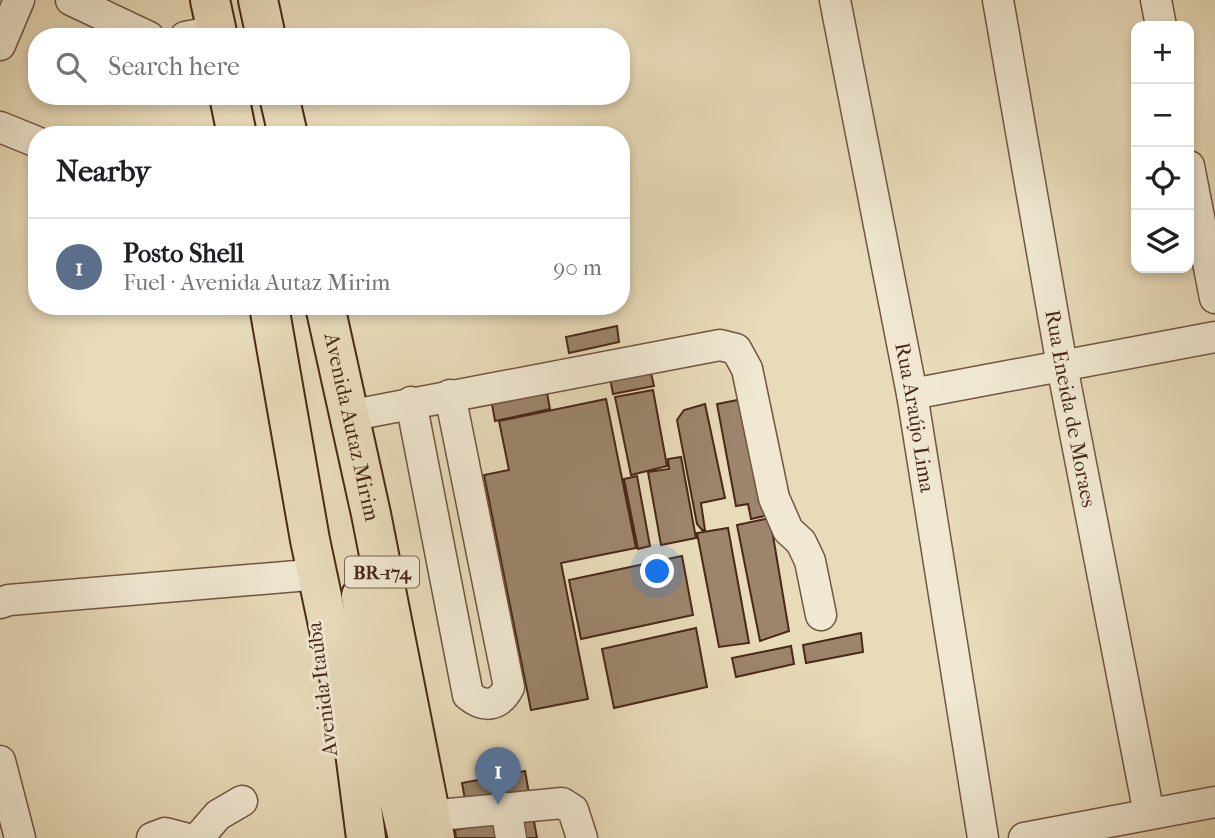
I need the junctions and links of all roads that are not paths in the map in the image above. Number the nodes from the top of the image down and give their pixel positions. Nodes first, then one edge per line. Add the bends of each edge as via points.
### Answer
1 (19, 0) edge
2 (71, 0) edge
3 (258, 0) edge
4 (835, 0) edge
5 (998, 0) edge
6 (1156, 0) edge
7 (1160, 21) edge
8 (130, 28) edge
9 (264, 28) edge
10 (0, 45) edge
11 (231, 105) edge
12 (281, 105) edge
13 (235, 126) edge
14 (286, 126) edge
15 (0, 127) edge
16 (28, 138) edge
17 (1194, 191) edge
18 (1215, 298) edge
19 (271, 315) edge
20 (327, 315) edge
21 (1215, 337) edge
22 (1062, 366) junction
23 (340, 378) junction
24 (912, 394) junction
25 (450, 395) junction
26 (411, 402) junction
27 (348, 416) junction
28 (314, 574) junction
29 (0, 603) edge
30 (821, 615) dead end
31 (1, 771) edge
32 (242, 801) dead end
33 (1215, 802) edge
34 (506, 807) junction
35 (1149, 814) junction
36 (424, 831) edge
37 (20, 838) edge
38 (152, 838) edge
39 (184, 838) edge
40 (198, 838) edge
41 (341, 838) edge
42 (366, 838) edge
43 (511, 838) edge
44 (582, 838) edge
45 (983, 838) edge
46 (1024, 838) edge

1 - 10 street
2 - 8 street
3 - 9 main road
4 - 24 street, Rua Araújo Lima
5 - 22 street, Rua Eneida de Moraes
6 - 7 street
11 - 13 main road
12 - 14 main road
15 - 16 street
17 - 18 street
19 - 28 main road, BR-174
20 - 23 main road, Avenida Autaz Mirim / BR-174
21 - 22 street
22 - 24 street
22 - 35 street, Rua Eneida de Moraes
23 - 27 main road, Avenida Autaz Mirim / BR-174
23 - 36 main road via 336,435 381,724
24 - 45 street, Rua Araújo Lima
25 - 26 street
25 - 26 street via 509,687 492,705 480,705 468,695
25 - 30 street via 720,345 737,349 747,369 774,498 788,530 801,542 810,561
26 - 27 street
27 - 36 main road, Avenida Autaz Mirim / BR-174
28 - 29 street
28 - 41 main road, Avenida Itaúba
28 - 42 main road, BR-174 via 355,752
31 - 37 street
32 - 40 street via 218,815
33 - 35 street
34 - 36 street
34 - 43 street
34 - 44 street via 562,803 573,810
35 - 46 street
38 - 39 street via 165,833

